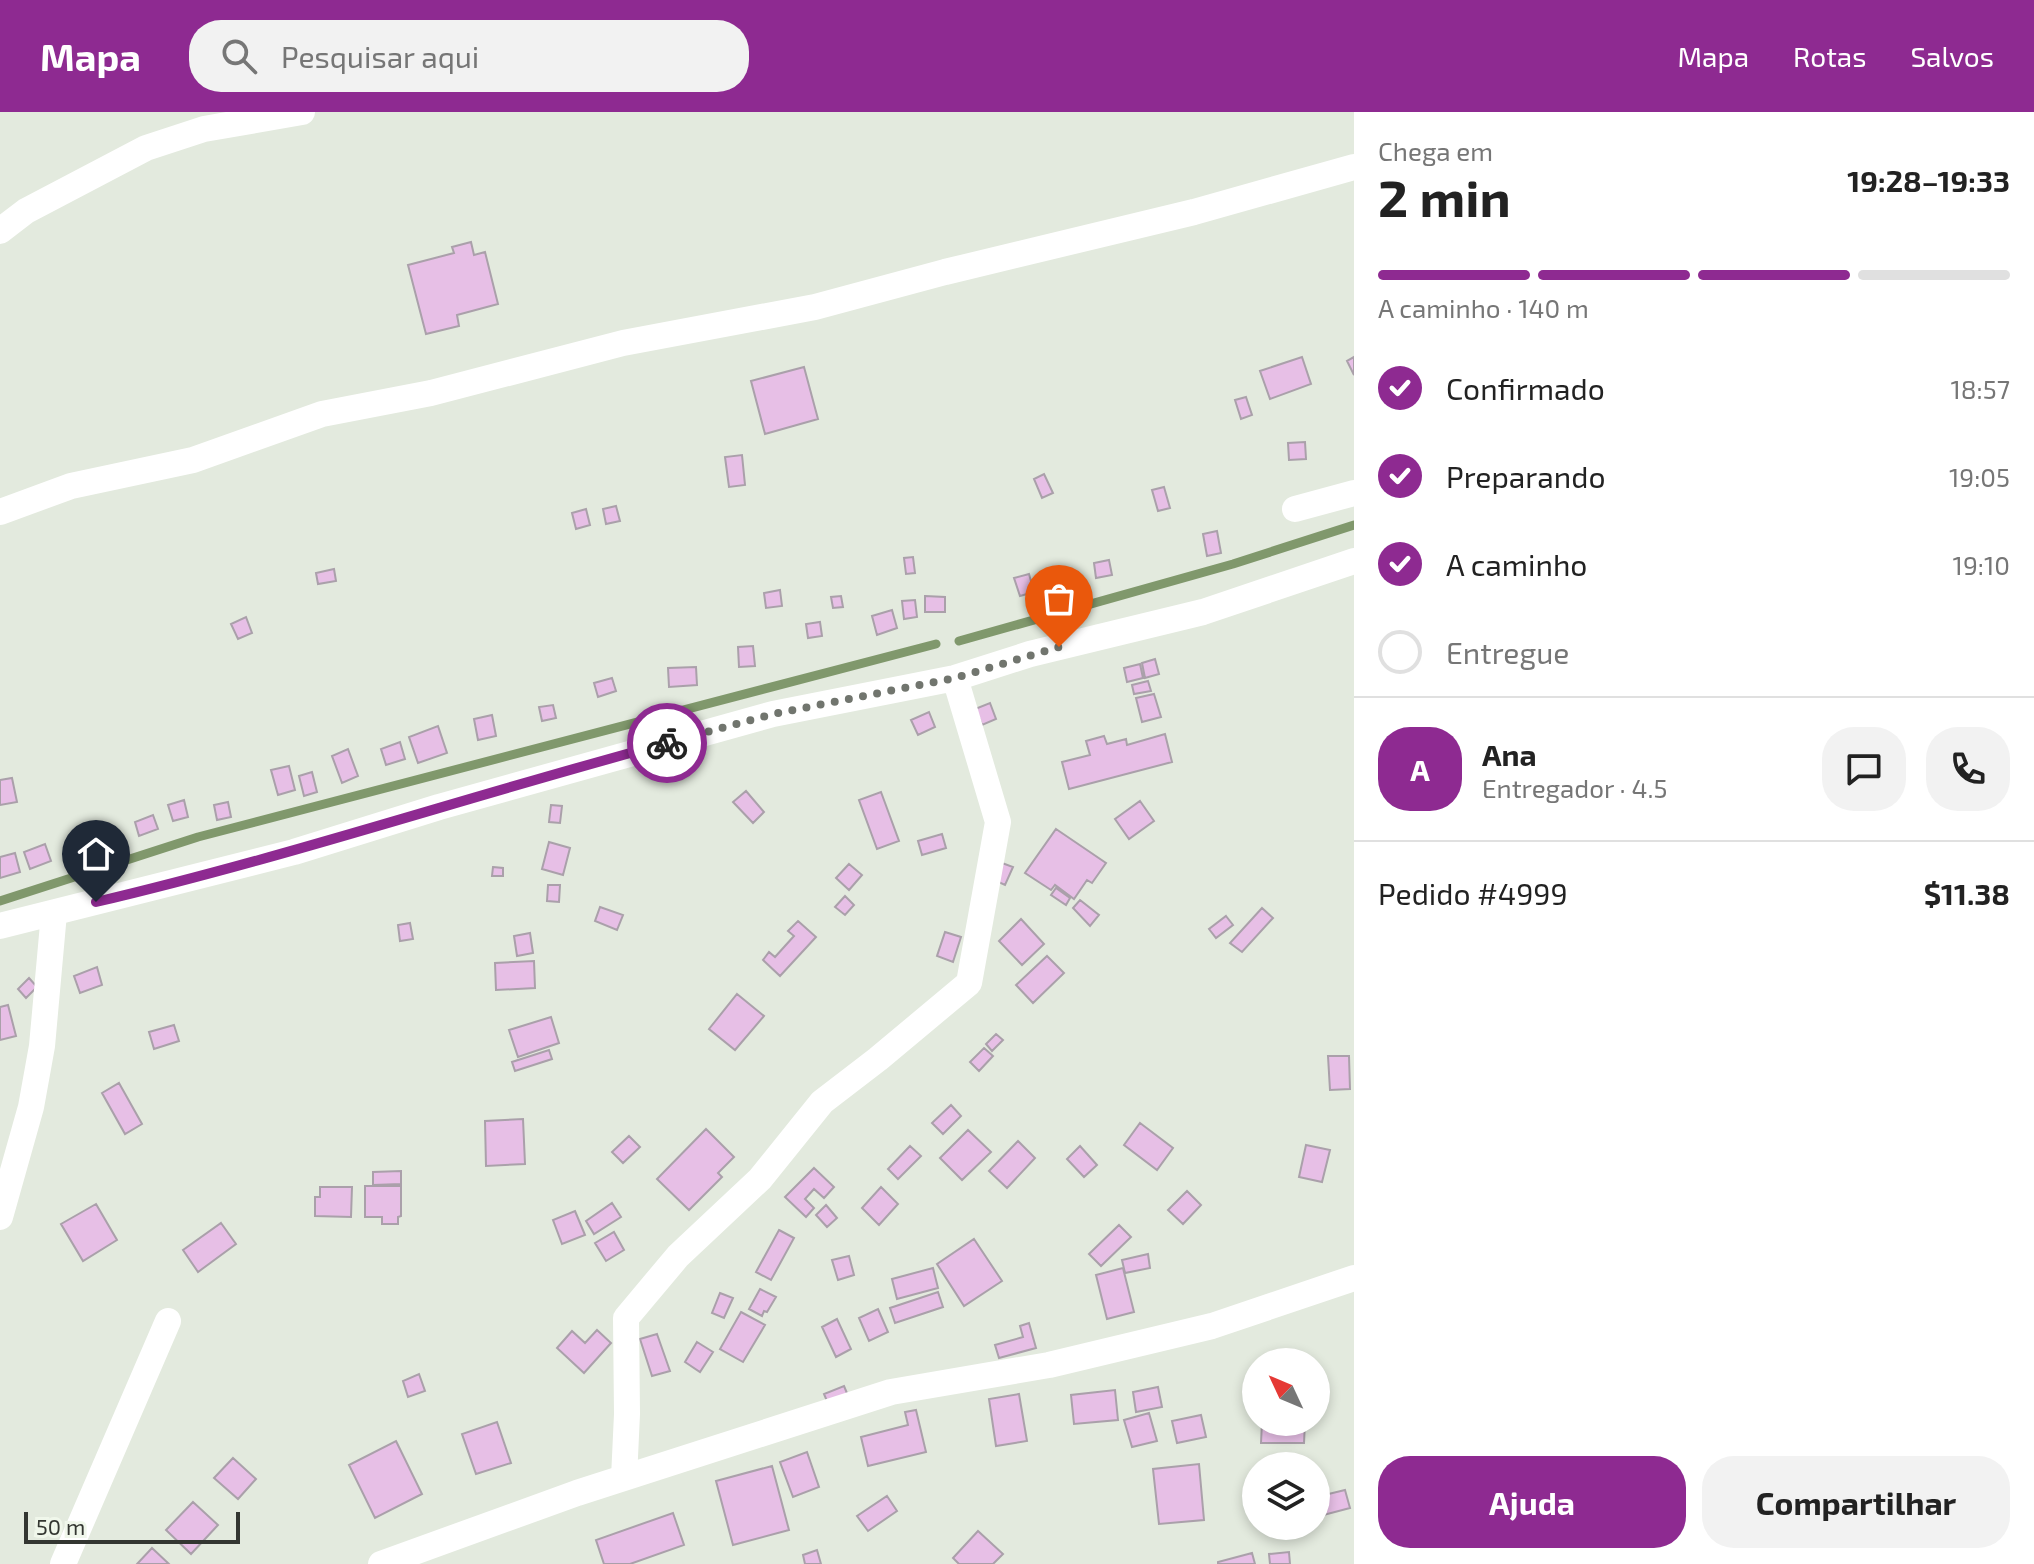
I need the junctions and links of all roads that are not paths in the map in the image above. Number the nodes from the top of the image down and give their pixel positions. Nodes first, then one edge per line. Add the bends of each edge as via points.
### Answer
1 (302, 112) edge
2 (1354, 167) edge
3 (0, 231) edge
4 (1354, 493) edge
5 (1295, 509) dead end
6 (0, 512) edge
7 (1354, 561) edge
8 (955, 678) junction
9 (54, 913) junction
10 (0, 926) edge
11 (0, 1217) edge
12 (1354, 1278) edge
13 (168, 1321) dead end
14 (624, 1478) junction
15 (63, 1564) edge
16 (381, 1564) edge

1 - 3 street via 204,129 146,148 26,211
2 - 6 street via 815,307 623,343 431,393 322,414 193,460 71,486
4 - 5 street
7 - 8 street via 1203,612
8 - 9 street via 773,714 294,852
8 - 14 street via 998,822 969,983 822,1102 760,1179 678,1256 626,1318
9 - 10 street
9 - 11 street via 42,1046
12 - 14 street via 1212,1326 1049,1365 891,1392
13 - 15 street
14 - 16 street

